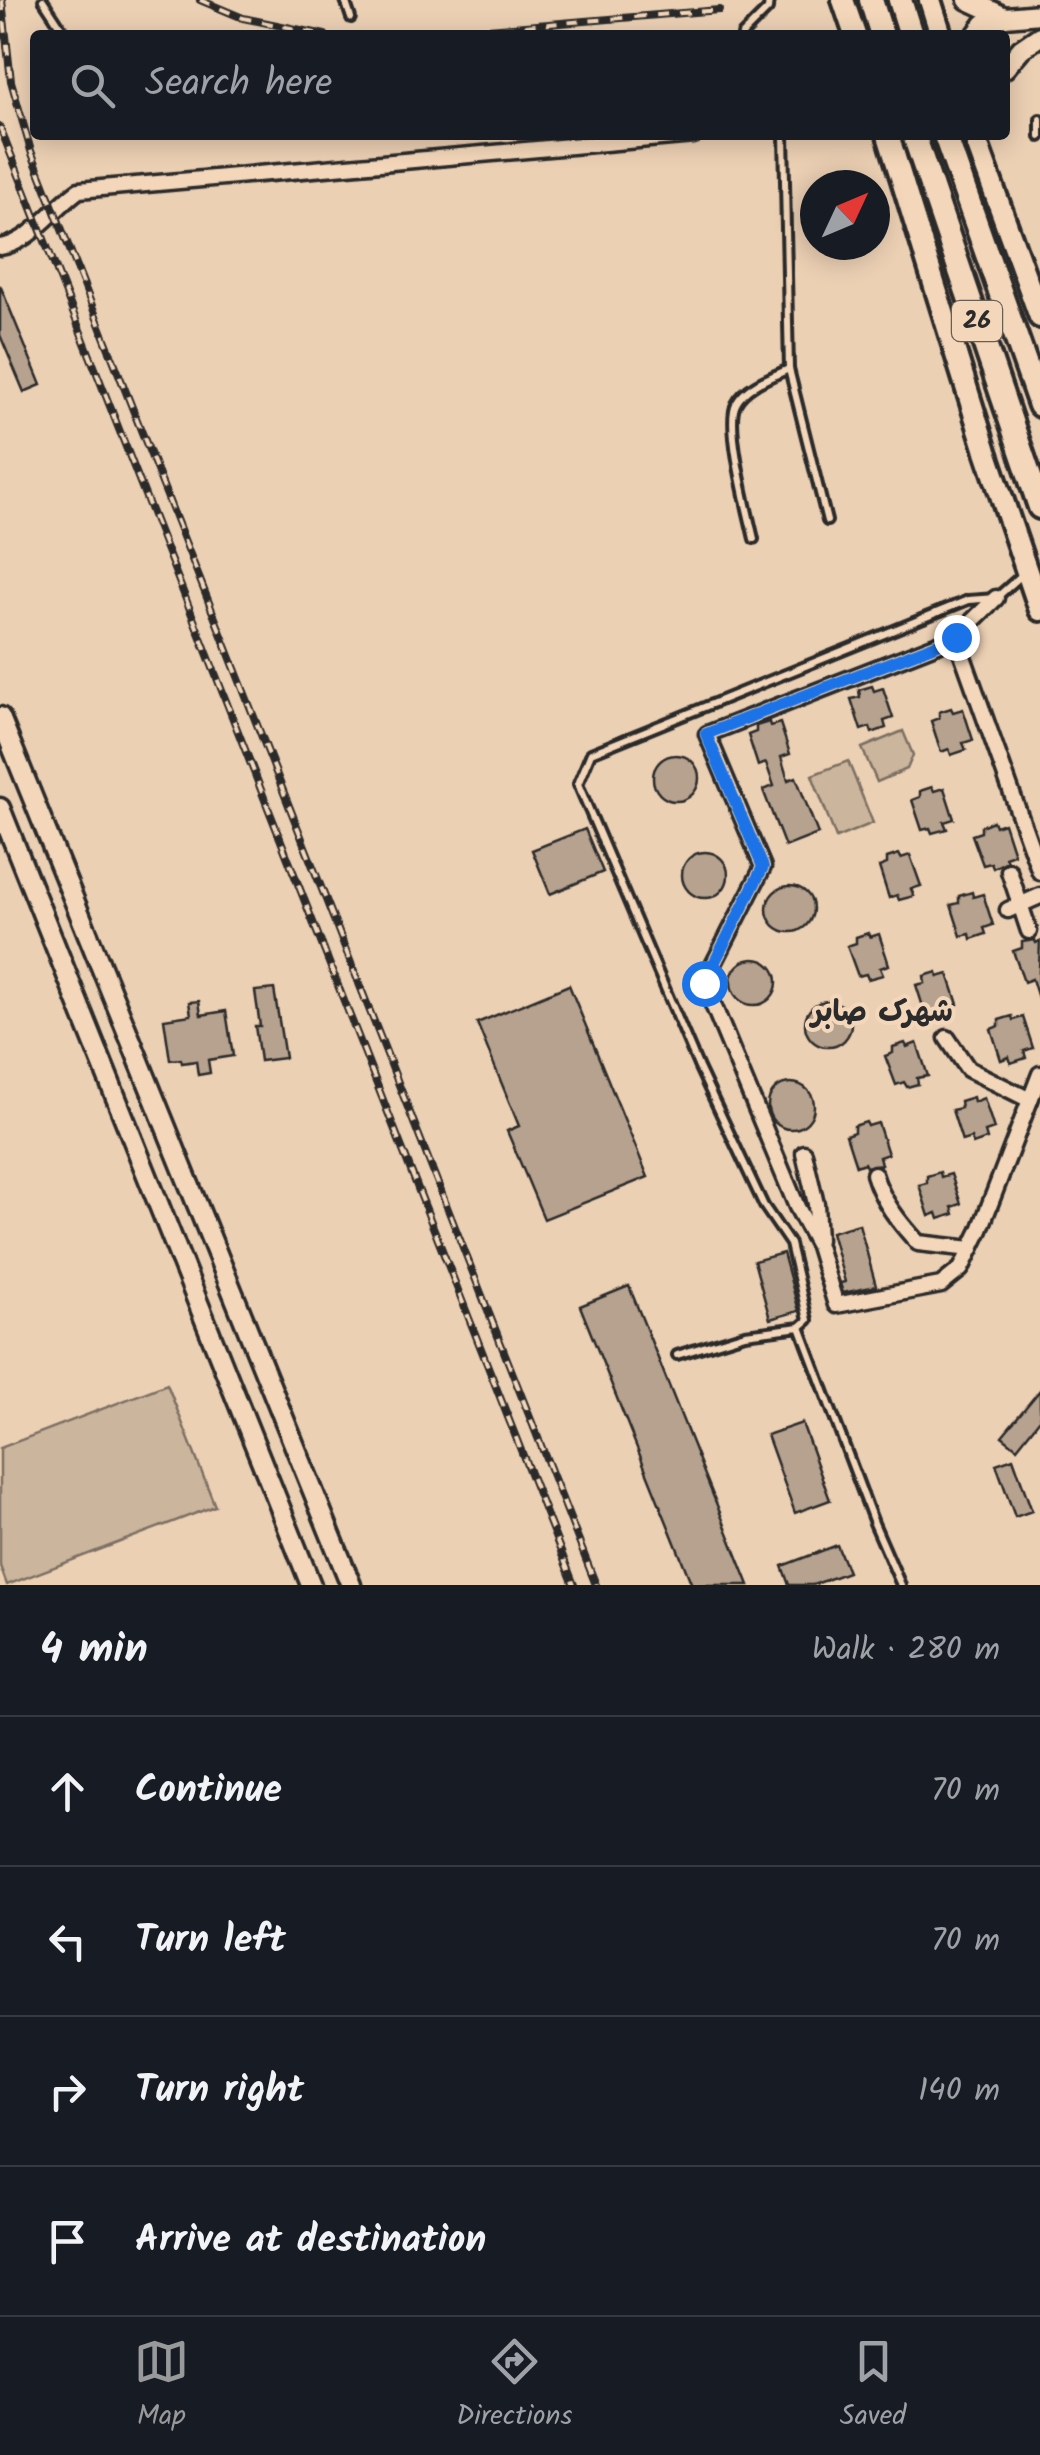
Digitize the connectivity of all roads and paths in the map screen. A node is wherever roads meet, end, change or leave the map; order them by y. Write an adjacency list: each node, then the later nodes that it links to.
1 (43, 0): 12 (lane)
2 (345, 0): 11 (lane)
3 (769, 0): 13 (lane)
4 (843, 0): 14 (main road)
5 (871, 0): 15 (highway)
6 (900, 0): 16 (highway)
7 (930, 0): 17 (main road)
8 (968, 0): 10 (street)
9 (1040, 14): 10 (street)
10 (1005, 17): 18 (street)
11 (351, 18)
12 (63, 30)
13 (747, 30)
14 (853, 30)
15 (880, 30)
16 (909, 30)
17 (939, 30)
18 (980, 30)
19 (1040, 36): 20 (street)
20 (1010, 61)
21 (1040, 120): 22 (lane)
22 (1040, 137)
23 (638, 140): 29 (street)
24 (784, 140): 31 (lane)
25 (890, 140): 36 (main road)
26 (916, 140): 33 (highway, 26)
27 (948, 140): 32 (highway)
28 (979, 140): 30 (main road)
29 (0, 247)
30 (1040, 317)
31 (789, 369): 34 (lane); 35 (lane)
32 (1040, 405)
33 (1040, 506)
34 (827, 520)
35 (754, 539)
36 (1027, 570): 37 (lane); 38 (main road)
37 (996, 598): 39 (street); 56 (lane)
38 (1040, 610)
39 (956, 637): 45 (street); 54 (street)
40 (0, 717): 42 (street)
41 (0, 808): 43 (street)
42 (44, 825): 43 (street); 58 (street)
43 (12, 839): 59 (street)
44 (1008, 871): 47 (street)
45 (1040, 872)
46 (1040, 896): 47 (street)
47 (1014, 907): 48 (street)
48 (1029, 931)
49 (947, 1038): 51 (street)
50 (1040, 1074): 51 (street)
51 (1030, 1100): 55 (street)
52 (804, 1153): 54 (street)
53 (874, 1174): 55 (street)
54 (818, 1246): 55 (street)
55 (971, 1249)
56 (800, 1327): 57 (lane); 62 (lane)
57 (676, 1354)
58 (326, 1526): 59 (street); 61 (street)
59 (293, 1541): 60 (street)
60 (311, 1585)
61 (350, 1585)
62 (901, 1585)

